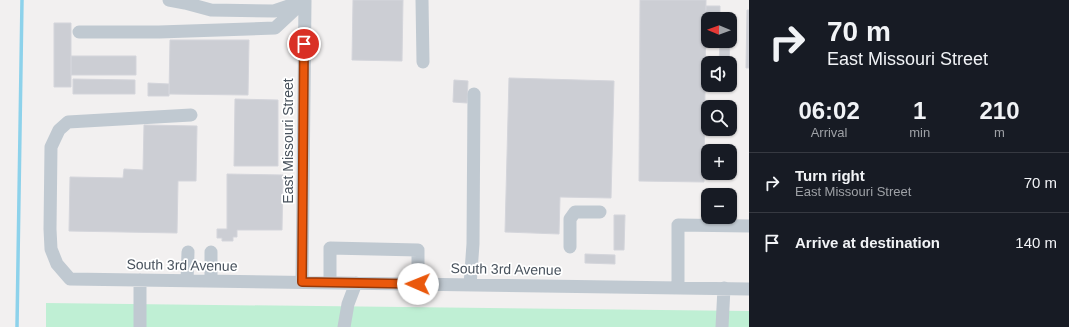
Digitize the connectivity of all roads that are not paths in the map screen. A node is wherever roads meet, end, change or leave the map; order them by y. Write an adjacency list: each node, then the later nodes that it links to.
1 (169, 0): 2 (street)
2 (305, 0): 4 (street); 16 (street, East Missouri Street)
3 (422, 0): 5 (street)
4 (79, 32)
5 (423, 62)
6 (474, 94): 20 (street)
7 (191, 114): 13 (street, South 3rd Avenue)
8 (600, 212): 10 (street)
9 (749, 226): 21 (street)
10 (570, 247)
11 (188, 252): 14 (street)
12 (211, 252): 15 (street)
13 (140, 280): 14 (street, South 3rd Avenue); 24 (street)
14 (187, 281): 15 (street, South 3rd Avenue)
15 (211, 281): 16 (street, South 3rd Avenue)
16 (302, 282): 17 (street, South 3rd Avenue)
17 (330, 283): 18 (street, South 3rd Avenue); 19 (street)
18 (356, 283): 19 (street, South 3rd Avenue); 25 (street)
19 (418, 284): 20 (street, South 3rd Avenue)
20 (470, 285): 21 (street, South 3rd Avenue)
21 (678, 288): 22 (street, South 3rd Avenue)
22 (724, 288): 23 (street, South 3rd Avenue); 26 (street)
23 (749, 289)
24 (140, 327)
25 (344, 327)
26 (722, 327)

